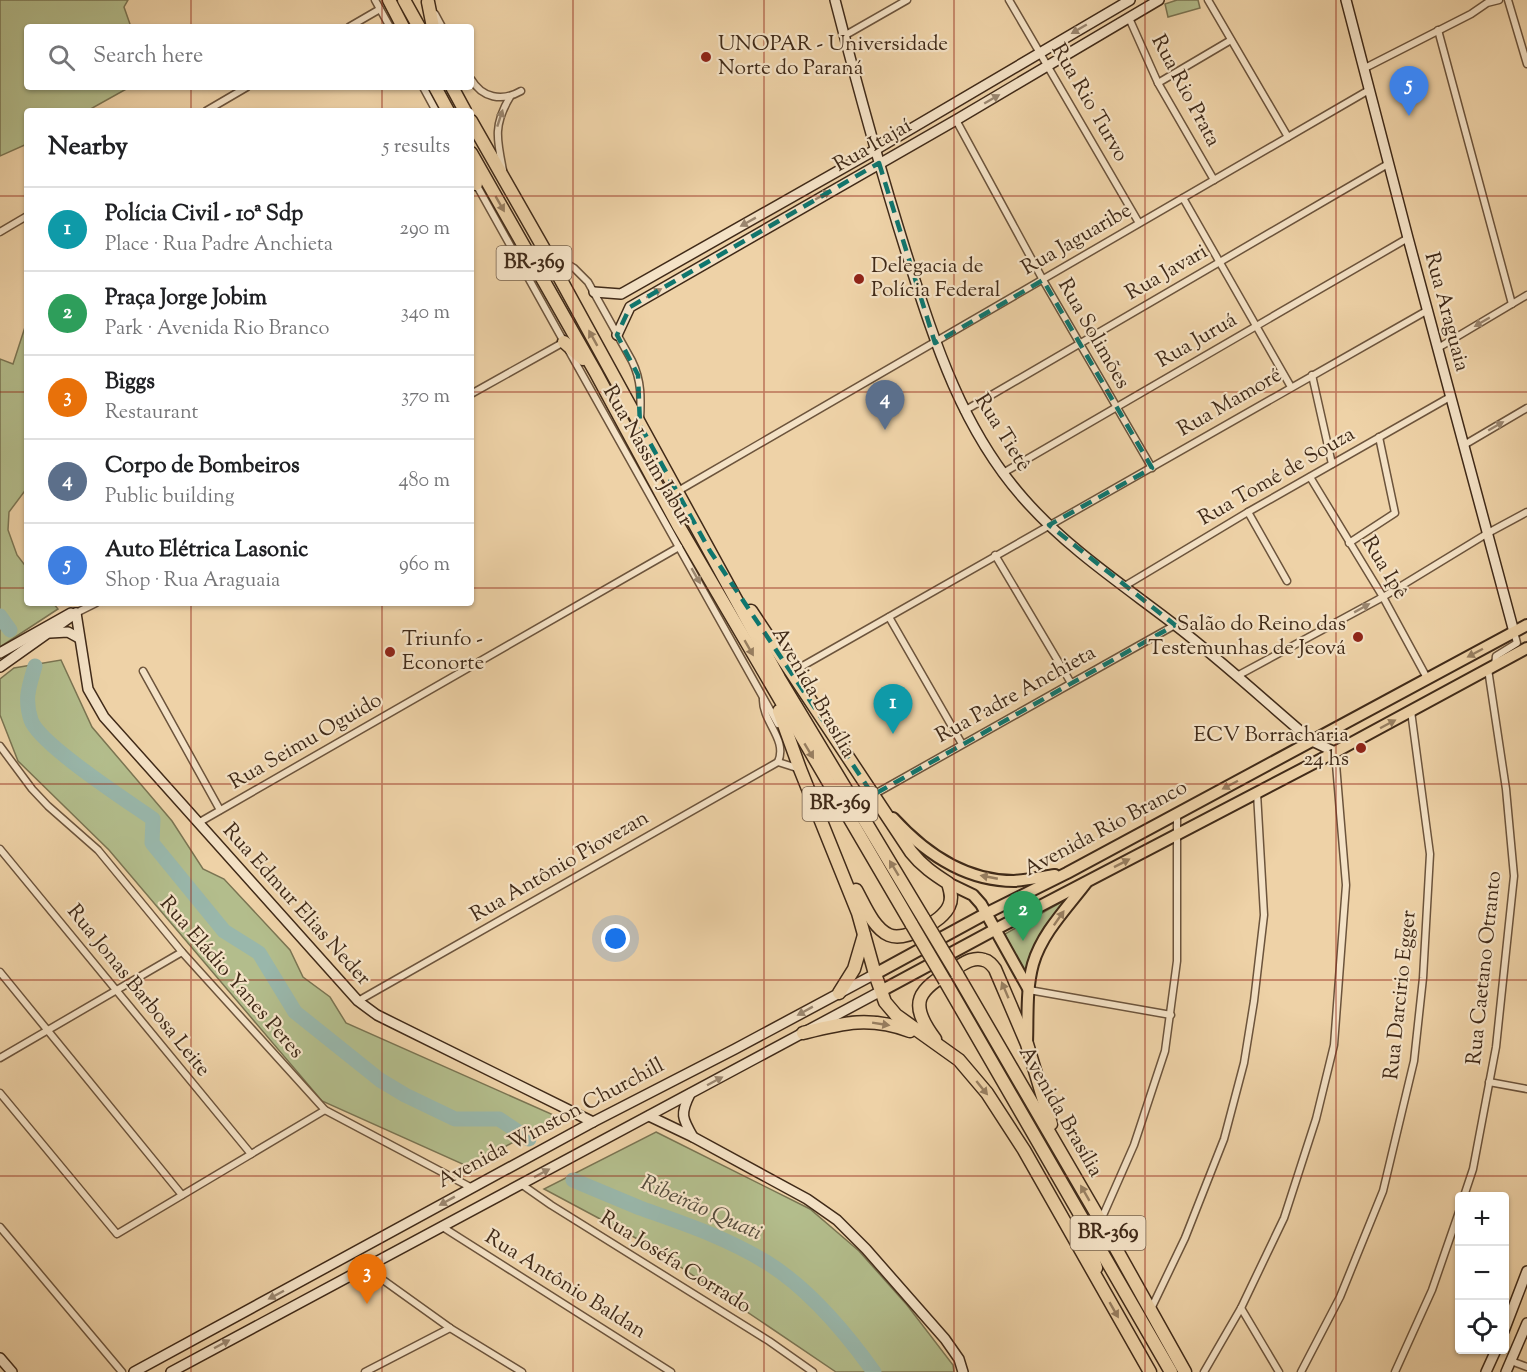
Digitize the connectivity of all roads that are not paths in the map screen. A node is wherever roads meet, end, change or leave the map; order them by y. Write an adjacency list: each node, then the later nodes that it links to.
1 (375, 0): 14 (street)
2 (404, 0): 19 (highway)
3 (835, 0): 23 (street, Rua Tietê)
4 (907, 0): 23 (street)
5 (1010, 0): 25 (street, Rua Rio Turvo)
6 (1130, 0): 25 (street, Rua Itajaí, one-way to 25)
7 (1159, 0): 15 (street, Rua Itajaí)
8 (1208, 0): 24 (street)
9 (1346, 0): 28 (street, Rua Araguaia)
10 (1498, 0): 13 (street)
11 (1508, 0): 26 (street)
12 (427, 1): 20 (highway); 21 (street)
13 (1487, 2): 22 (street)
14 (384, 5): 16 (street); 17 (street); 18 (highway)
15 (1129, 18): 27 (street, Rua Itajaí); 29 (street, Rua Rio Prata)
16 (354, 24)
17 (389, 24)
18 (400, 24)
19 (417, 24)
20 (432, 24)
21 (440, 24)
22 (1438, 30): 28 (street); 63 (street)
23 (844, 36): 45 (street, Rua Tietê)
24 (1231, 40): 29 (street); 44 (street)
25 (1040, 52): 27 (street, Rua Rio Turvo); 45 (street, Rua Itajaí)
26 (1527, 64)
27 (1048, 66): 42 (street, Rua Itajaí, one-way to 27); 54 (street, Rua Rio Turvo)
28 (1365, 69): 35 (street, Rua Araguaia)
29 (1158, 83): 50 (street, Rua Rio Prata)
30 (474, 84): 37 (street)
31 (242, 90): 38 (street)
32 (425, 90): 39 (street)
33 (437, 90): 40 (highway)
34 (454, 90): 41 (highway)
35 (1369, 90): 44 (street, Rua Jaguaribe); 48 (street, Rua Araguaia)
36 (521, 92): 37 (street)
37 (510, 97): 51 (street, one-way to 37)
38 (211, 108)
39 (434, 108)
40 (446, 108)
41 (463, 108)
42 (956, 120): 47 (street, Rua Itajaí); 59 (street, Rua Solimões)
43 (474, 126): 51 (highway, Avenida Brasília / BR-369)
44 (1288, 137): 50 (street, Rua Jaguaribe)
45 (875, 150): 47 (street, Rua Tietê); 62 (street, Rua Itajaí, one-way to 62)
46 (474, 158): 71 (highway, Avenida Brasília / BR-369, one-way to 71)
47 (879, 163): 62 (street, Rua Itajaí, one-way to 47); 69 (street, Rua Tietê)
48 (1388, 164): 56 (street, Rua Araguaia); 58 (street, Rua Javari)
49 (474, 179): 67 (street, Rua Nassim Jabur)
50 (1214, 180): 52 (street, Rua Jaguaribe)
51 (505, 182): 57 (highway, Avenida Brasília / BR-369)
52 (1183, 198): 54 (street, Rua Jaguaribe); 58 (street)
53 (24, 218): 55 (street)
54 (1139, 223): 59 (street, Rua Jaguaribe)
55 (0, 232)
56 (1407, 238): 64 (street, Rua Araguaia); 65 (street, Rua Juruá)
57 (544, 249): 60 (street); 79 (highway, Avenida Brasília / BR-369, one-way to 57)
58 (1220, 261): 65 (street); 68 (street, Rua Javari)
59 (1043, 280): 68 (street, Rua Solimões); 69 (street, Rua Jaguaribe)
60 (594, 292): 62 (street); 66 (street)
61 (1527, 295): 63 (street)
62 (625, 301): 66 (street)
63 (1512, 304): 70 (street, one-way to 70)
64 (1428, 310): 70 (street, Rua Araguaia); 72 (street, Rua Mamoré)
65 (1256, 326): 73 (street); 76 (street, Rua Juruá)
66 (617, 335): 79 (street)
67 (564, 342): 71 (highway); 74 (street); 92 (street, Rua Nassim Jabur)
68 (1081, 342): 76 (street, Rua Solimões); 78 (street, Rua Javari)
69 (935, 343): 78 (street, Rua Tietê); 86 (street, Rua Jaguaribe)
70 (1438, 348): 75 (street, Rua Araguaia)
71 (596, 373): 114 (highway, Avenida Brasília / BR-369, one-way to 114)
72 (1312, 375): 73 (street, Rua Mamoré); 82 (street)
73 (1291, 387): 83 (street, Rua Mamoré)
74 (474, 392)
75 (1450, 397): 80 (street, Rua Tomé de Souza); 81 (street, Rua Araguaia)
76 (1116, 407): 83 (street, Rua Solimões); 84 (street, Rua Juruá)
77 (1527, 408): 81 (street, one-way to 77)
78 (964, 411): 84 (street, Rua Tietê)
79 (640, 425): 86 (highway, Avenida Brasília / BR-369)
80 (1379, 437): 82 (street, Rua Tomé de Souza); 91 (street)
81 (1464, 445): 90 (street, Rua Araguaia)
82 (1332, 464): 85 (street, Rua Tomé de Souza)
83 (1152, 468): 89 (street, Rua Mamoré)
84 (1003, 473): 89 (street, Rua Tietê)
85 (1310, 477): 87 (street, Rua Tomé de Souza); 91 (street, Rua Ipê)
86 (678, 491): 93 (highway, Avenida Brasília / BR-369)
87 (1248, 512): 95 (street); 96 (street, Rua Tomé de Souza)
88 (1527, 512): 90 (street)
89 (1049, 525): 94 (street, Rua Mamoré); 96 (street, Rua Tietê)
90 (1488, 533): 97 (street); 104 (street, Rua Araguaia)
91 (1349, 543): 97 (street, Rua Ipê)
92 (679, 547): 116 (street, Rua Nassim Jabur, one-way to 116); 127 (street, Rua Seimu Oguido)
93 (710, 551): 111 (highway); 162 (highway, Avenida Brasília / BR-369, one-way to 93, bridge)
94 (995, 555): 100 (street, Rua Mamoré); 115 (street)
95 (1287, 581)
96 (1123, 587): 101 (street, Rua Tietê)
97 (1383, 597): 112 (street, one-way to 97); 113 (street, Rua Ipê)
98 (90, 606): 99 (street)
99 (76, 613): 103 (street); 105 (street, Rua Edmur Elias Neder); 107 (street)
100 (890, 617): 111 (street, Rua Mamoré); 119 (street)
101 (1175, 625): 112 (street, Rua Tietê); 115 (street, Rua Padre Anchieta)
102 (1527, 625): 104 (main road, Avenida Rio Branco)
103 (48, 633): 105 (street); 108 (street)
104 (1514, 633): 109 (street); 113 (main road, Avenida Rio Branco, one-way to 113)
105 (79, 638): 129 (street, Rua Edmur Elias Neder)
106 (1527, 648): 109 (main road, Avenida Rio Branco)
107 (0, 653)
108 (0, 667)
109 (1491, 667): 117 (main road, Avenida Rio Branco); 154 (street, Rua Caetano Otranto)
110 (143, 671): 127 (street)
111 (792, 672): 126 (highway)
112 (1236, 676): 118 (street, Rua Tietê)
113 (1427, 678): 118 (main road, Avenida Rio Branco)
114 (769, 682): 121 (highway); 168 (highway, Avenida Brasília / BR-369, one-way to 168, bridge)
115 (1071, 683): 119 (street, Rua Padre Anchieta)
116 (763, 696): 121 (street, Rua Nassim Jabur); 123 (street)
117 (1412, 711): 122 (main road, Avenida Rio Branco, one-way to 117); 202 (street, Rua Darcirio Egger)
118 (1312, 741): 122 (street, Rua Tietê); 128 (main road, Avenida Rio Branco, one-way to 128)
119 (962, 744): 126 (street, Rua Padre Anchieta)
120 (0, 746): 139 (street, Rua Eládio Yanes Peres)
121 (795, 753): 124 (highway)
122 (1335, 753): 125 (main road, Avenida Rio Branco); 177 (street)
123 (778, 762): 124 (street); 146 (street, Rua Antônio Piovezan)
124 (800, 769): 132 (highway)
125 (1257, 793): 130 (main road, Avenida Rio Branco); 178 (street)
126 (875, 798): 133 (main road, one-way to 126); 135 (highway)
127 (220, 810): 129 (street, Rua Seimu Oguido)
128 (1178, 813): 130 (street); 133 (main road, Avenida Rio Branco)
129 (198, 823): 146 (street, Rua Edmur Elias Neder)
130 (1179, 833): 134 (main road, Avenida Rio Branco, one-way to 130); 147 (street)
131 (0, 849): 142 (street, Rua Jonas Barbosa Leite)
132 (836, 858): 135 (highway); 138 (highway)
133 (1067, 873): 136 (main road, Avenida Rio Branco)
134 (1088, 880): 137 (main road, Avenida Rio Branco); 143 (main road, one-way to 134)
135 (948, 883): 136 (main road)
136 (987, 913): 137 (main road); 141 (main road, Avenida Winston Churchill)
137 (996, 928): 143 (main road); 144 (main road, Avenida Winston Churchill)
138 (865, 934): 141 (highway); 145 (highway)
139 (182, 952): 142 (street); 158 (street, Rua Eládio Yanes Peres)
140 (0, 972): 148 (street)
141 (875, 974): 144 (highway); 145 (street, Avenida Winston Churchill)
142 (116, 990): 148 (street); 163 (street, Rua Jonas Barbosa Leite)
143 (1029, 990): 147 (street); 151 (main road)
144 (881, 991): 149 (street, Avenida Winston Churchill); 150 (highway)
145 (839, 993): 160 (street, Avenida Winston Churchill, one-way to 160)
146 (358, 1001): 160 (street, Rua Edmur Elias Neder)
147 (1171, 1015): 169 (street)
148 (48, 1030): 153 (street); 167 (street)
149 (803, 1034): 150 (highway, one-way to 150); 157 (street, Avenida Winston Churchill, one-way to 149)
150 (927, 1037): 152 (highway)
151 (1027, 1044): 152 (highway, one-way to 152); 162 (highway)
152 (942, 1047): 176 (highway, one-way to 176)
153 (0, 1058)
154 (1489, 1082): 155 (street); 166 (street, Rua Caetano Otranto)
155 (1527, 1089)
156 (0, 1093): 167 (street)
157 (690, 1094): 159 (street, Avenida Winston Churchill); 161 (street)
158 (325, 1110): 163 (street); 165 (street, Rua Eládio Yanes Peres)
159 (650, 1116): 161 (street); 164 (street, Avenida Winston Churchill, one-way to 159)
160 (593, 1122): 165 (street, Avenida Winston Churchill)
161 (693, 1137): 196 (street)
162 (1059, 1150): 169 (highway, Avenida Brasília / BR-369, one-way to 162)
163 (251, 1154): 167 (street)
164 (521, 1184): 171 (street, Avenida Winston Churchill); 189 (street, Rua Joséfa Corrado)
165 (472, 1188): 173 (street, Avenida Winston Churchill, one-way to 173)
166 (1466, 1192)
167 (182, 1195)
168 (1078, 1208): 176 (highway); 198 (highway, Avenida Brasília / BR-369)
169 (1101, 1220): 178 (highway, Avenida Brasília / BR-369)
170 (1455, 1223): 203 (street)
171 (441, 1226): 174 (street, Avenida Winston Churchill); 195 (street, Rua Antônio Baldan)
172 (0, 1227): 191 (street)
173 (369, 1245): 174 (street); 192 (street, Avenida Winston Churchill, one-way to 192)
174 (365, 1267): 183 (street); 193 (street, Avenida Winston Churchill, one-way to 174)
175 (1527, 1271): 179 (street)
176 (1102, 1288): 197 (highway, one-way to 197)
177 (1241, 1308): 200 (street); 201 (street)
178 (1150, 1310): 199 (highway, Avenida Brasília / BR-369)
179 (1513, 1312): 180 (street); 181 (street)
180 (1527, 1318)
181 (1509, 1320)
182 (1527, 1323): 186 (street)
183 (450, 1328): 188 (street); 194 (street)
184 (1494, 1354): 204 (street)
185 (0, 1358): 190 (street)
186 (1511, 1361): 187 (street); 205 (street)
187 (1527, 1367)
188 (371, 1371)
189 (810, 1371)
190 (12, 1372)
191 (122, 1372)
192 (134, 1372)
193 (171, 1372)
194 (522, 1372)
195 (671, 1372)
196 (963, 1372)
197 (1150, 1372)
198 (1171, 1372)
199 (1185, 1372)
200 (1204, 1372)
201 (1279, 1372)
202 (1302, 1372)
203 (1395, 1372)
204 (1486, 1372)
205 (1506, 1372)

